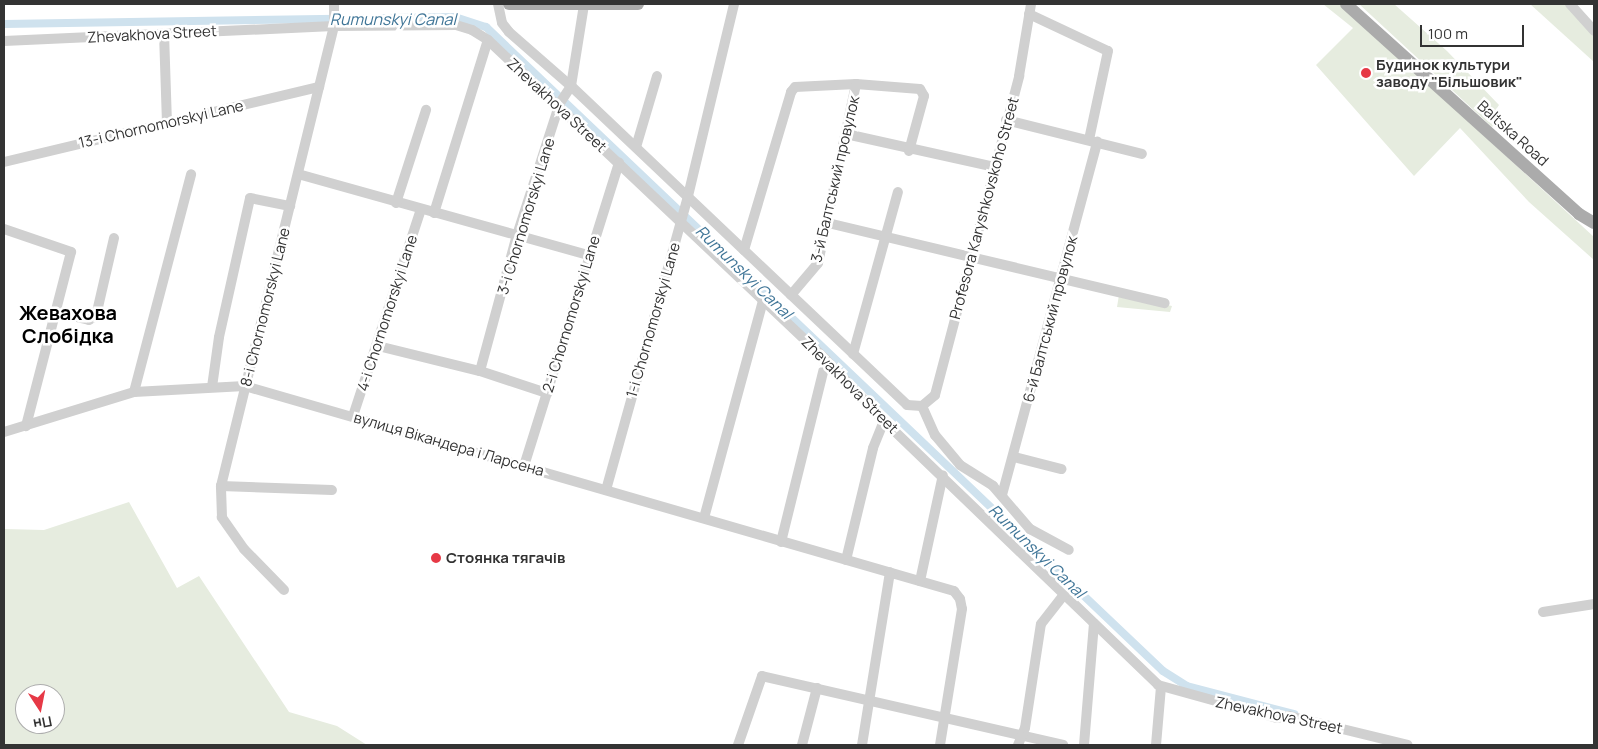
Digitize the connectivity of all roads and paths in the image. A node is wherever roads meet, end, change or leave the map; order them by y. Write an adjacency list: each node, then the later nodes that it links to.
1 (334, 4): 10 (street, 8-i Chornomorskyi Lane)
2 (498, 4): 17 (street, Zhevakhova Street)
3 (508, 4): 8 (main road)
4 (640, 4): 8 (main road)
5 (734, 4): 34 (street, 1-i Chornomorskyi Lane)
6 (1346, 4): 41 (main road, Baltska Road)
7 (1570, 4): 11 (street)
8 (584, 5): 17 (street, 3-i Chornomorskyi Lane)
9 (1030, 9): 21 (street, Profesora Karyshkovskoho Street); 24 (street, 6-й Балтський провулок)
10 (334, 26): 12 (street, Zhevakhova Street); 13 (street, Zhevakhova Street); 18 (street, 8-i Chornomorskyi Lane)
11 (1594, 31)
12 (164, 33): 14 (street, Zhevakhova Street); 22 (street)
13 (488, 40): 19 (street, Zhevakhova Street); 38 (street)
14 (4, 41)
15 (657, 76): 25 (street)
16 (856, 84): 23 (street, 3-й Балтський провулок); 26 (street); 46 (street)
17 (570, 87): 19 (street, 3-i Chornomorskyi Lane); 25 (street, Zhevakhova Street)
18 (319, 88): 22 (street, 13-i Chornomorskyi Lane); 32 (street, 8-i Chornomorskyi Lane)
19 (560, 106): 29 (street, Zhevakhova Street); 43 (street, 3-i Chornomorskyi Lane)
20 (426, 110): 35 (street)
21 (1006, 120): 24 (street); 30 (street, Profesora Karyshkovskoho Street)
22 (167, 122): 28 (street, 13-i Chornomorskyi Lane)
23 (846, 134): 26 (street); 40 (street, 3-й Балтський провулок)
24 (1093, 141): 27 (street); 49 (street, 6-й Балтський провулок)
25 (636, 147): 34 (street, Zhevakhova Street)
26 (909, 151): 30 (street)
27 (1142, 154)
28 (4, 162)
29 (619, 163): 39 (street, Zhevakhova Street); 47 (street, 2-i Chornomorskyi Lane)
30 (995, 167): 48 (street, Profesora Karyshkovskoho Street)
31 (191, 174): 60 (street)
32 (298, 174): 35 (street); 36 (street, 8-i Chornomorskyi Lane)
33 (898, 192): 45 (street)
34 (688, 198): 39 (street, 1-i Chornomorskyi Lane); 46 (street, Zhevakhova Street)
35 (396, 203): 37 (street)
36 (290, 206): 58 (street, 8-i Chornomorskyi Lane); 59 (street)
37 (421, 210): 38 (street); 54 (street, 4-i Chornomorskyi Lane)
38 (434, 213): 43 (street)
39 (682, 219): 51 (street, Zhevakhova Street); 73 (street, 1-i Chornomorskyi Lane)
40 (828, 223): 45 (street); 50 (street, 3-й Балтський провулок)
41 (1594, 223)
42 (4, 229): 53 (street)
43 (517, 236): 47 (street); 57 (street, 3-i Chornomorskyi Lane)
44 (114, 238): 53 (street)
45 (887, 238): 48 (street); 55 (street)
46 (744, 250): 50 (street, Zhevakhova Street)
47 (589, 255): 61 (street, 2-i Chornomorskyi Lane)
48 (971, 258): 49 (street); 62 (street, Profesora Karyshkovskoho Street)
49 (1061, 279): 52 (street); 67 (street, 6-й Балтський провулок)
50 (791, 296): 55 (street, Zhevakhova Street)
51 (763, 301): 56 (street, Zhevakhova Street); 75 (street)
52 (1165, 303)
53 (55, 312): 65 (street)
54 (378, 346): 57 (street); 63 (street, 4-i Chornomorskyi Lane)
55 (853, 354): 62 (street, Zhevakhova Street)
56 (826, 360): 64 (street, Zhevakhova Street); 76 (street)
57 (480, 372): 61 (street)
58 (245, 386): 59 (street, вулиця Вікандера і Ларсена); 63 (street, вулиця Вікандера і Ларсена); 71 (street, 8-i Chornomorskyi Lane)
59 (212, 387): 60 (street, вулиця Вікандера і Ларсена)
60 (134, 392): 65 (street, вулиця Вікандера і Ларсена)
61 (547, 393): 68 (street, 2-i Chornomorskyi Lane)
62 (922, 406): 74 (street)
63 (353, 416): 68 (street, вулиця Вікандера і Ларсена)
64 (884, 421): 70 (street, Zhevakhova Street); 78 (street)
65 (26, 426): 66 (street, вулиця Вікандера і Ларсена)
66 (4, 432)
67 (1014, 457): 69 (street); 74 (street, 6-й Балтський провулок)
68 (524, 466): 73 (street, вулиця Вікандера і Ларсена)
69 (1061, 469)
70 (943, 475): 80 (street); 82 (street, Zhevakhova Street)
71 (221, 486): 72 (street); 81 (street, 8-i Chornomorskyi Lane)
72 (332, 490)
73 (606, 490): 75 (street, вулиця Вікандера і Ларсена)
74 (1002, 495): 77 (street)
75 (704, 518): 76 (street, вулиця Вікандера і Ларсена)
76 (781, 542): 78 (street, вулиця Вікандера і Ларсена)
77 (1069, 550)
78 (846, 560): 79 (street, вулиця Вікандера і Ларсена)
79 (890, 572): 80 (street, вулиця Вікандера і Ларсена); 88 (street)
80 (920, 581): 89 (street, вулиця Вікандера і Ларсена)
81 (284, 590)
82 (1064, 595): 85 (street, Zhevakhova Street); 90 (street)
83 (1594, 604): 84 (street)
84 (1543, 612)
85 (1094, 623): 86 (street, Zhevakhova Street); 97 (street)
86 (1161, 687): 91 (street, Zhevakhova Street); 98 (street)
87 (816, 688): 88 (street); 92 (street); 93 (street)
88 (869, 700): 89 (street); 94 (street)
89 (943, 720): 90 (street); 95 (street)
90 (1019, 741): 96 (street)
91 (1394, 743): 99 (street, Zhevakhova Street)
92 (738, 745)
93 (802, 745)
94 (862, 745)
95 (940, 745)
96 (1062, 745)
97 (1084, 745)
98 (1156, 745)
99 (1408, 745)

